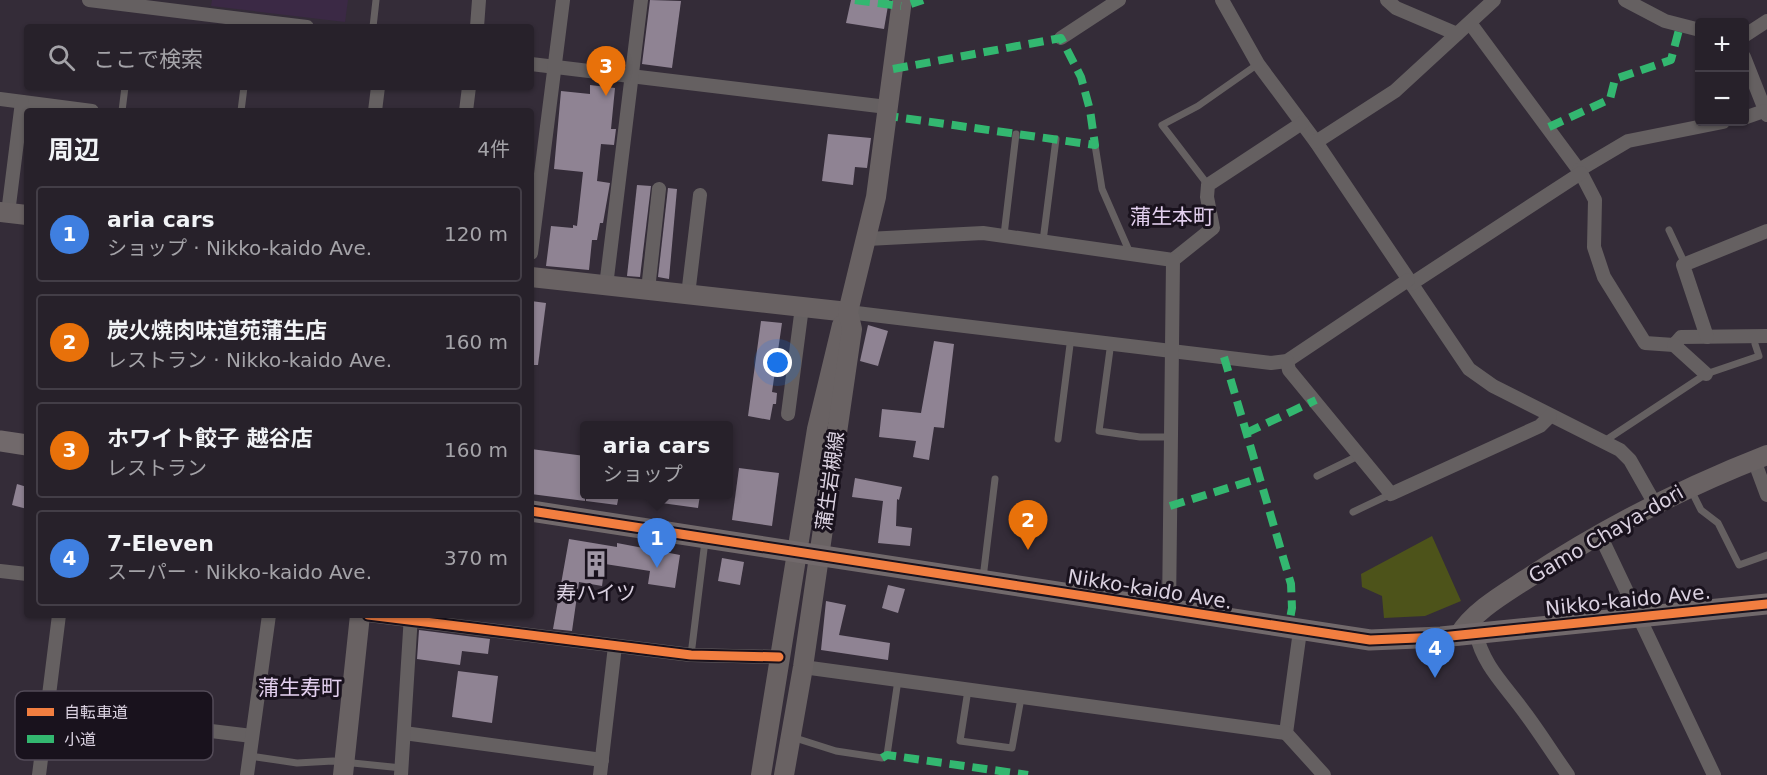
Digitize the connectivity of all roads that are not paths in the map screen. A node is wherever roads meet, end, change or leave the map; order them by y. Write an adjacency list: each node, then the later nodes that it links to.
1 (89, 0): 14 (street)
2 (376, 0): 15 (lane)
3 (479, 0): 16 (street)
4 (563, 0): 23 (street)
5 (641, 0): 25 (street)
6 (902, 0): 32 (main road)
7 (1119, 0): 20 (street)
8 (1222, 0): 22 (street)
9 (1387, 0): 19 (street)
10 (1494, 0): 13 (street)
11 (1625, 0): 17 (street)
12 (1767, 21): 18 (street)
13 (1470, 22): 19 (street); 46 (street)
14 (283, 24)
15 (373, 24)
16 (477, 24)
17 (1695, 29)
18 (1749, 33)
19 (1458, 34): 44 (street)
20 (1060, 38)
21 (534, 64): 23 (street)
22 (1258, 64): 40 (street); 47 (lane)
23 (555, 68): 25 (street); 51 (street)
24 (1749, 70): 38 (street)
25 (632, 75): 32 (street); 62 (street)
26 (125, 90): 34 (lane)
27 (244, 90): 35 (lane)
28 (378, 90): 36 (street)
29 (469, 90): 37 (street)
30 (0, 99): 31 (street)
31 (22, 102): 33 (street); 50 (street)
32 (887, 107): 55 (main road)
33 (69, 108)
34 (122, 108)
35 (240, 108)
36 (375, 108)
37 (466, 108)
38 (1766, 113): 39 (street)
39 (1749, 117)
40 (1302, 123): 44 (street); 47 (street)
41 (1703, 126): 46 (street)
42 (1016, 134): 54 (lane)
43 (1056, 139): 56 (lane)
44 (1316, 142): 61 (street)
45 (1095, 145): 57 (lane)
46 (1580, 172): 61 (street); 72 (street)
47 (1208, 185): 58 (street)
48 (659, 189): 63 (street)
49 (700, 195): 64 (street)
50 (12, 214)
51 (534, 230)
52 (1669, 230): 59 (lane)
53 (1767, 231): 59 (street)
54 (1004, 235): 55 (street); 56 (street)
55 (867, 239): 65 (main road)
56 (1043, 241): 57 (street)
57 (1130, 253): 58 (street)
58 (1173, 261): 73 (street)
59 (1684, 264): 69 (street)
60 (534, 277): 62 (main road)
61 (1410, 282): 74 (street); 77 (street)
62 (606, 286): 63 (main road)
63 (648, 290): 64 (main road)
64 (688, 295): 66 (main road)
65 (850, 303): 66 (main road); 68 (street); 95 (main road); 96 (main road, 蒲生岩槻線)
66 (802, 307): 76 (street)
67 (1767, 336): 69 (street)
68 (1071, 337): 70 (street); 79 (lane)
69 (1707, 337): 72 (street)
70 (1111, 342): 73 (street); 78 (lane)
71 (1755, 344): 75 (lane)
72 (1674, 345): 75 (street)
73 (1171, 350): 74 (street); 78 (street)
74 (1287, 361): 83 (street)
75 (1706, 374): 81 (lane)
76 (788, 414)
77 (1550, 416): 81 (street); 88 (street)
78 (1170, 437): 102 (street)
79 (1058, 439)
80 (0, 441): 82 (main road)
81 (1603, 442): 90 (street)
82 (24, 445)
83 (1360, 455): 85 (lane); 88 (street)
84 (1760, 457): 87 (main road, Gamo Chaya-dori); 89 (street)
85 (1317, 476)
86 (995, 478): 100 (lane)
87 (1689, 487): 90 (main road, Gamo Chaya-dori); 97 (lane)
88 (1391, 494): 92 (lane)
89 (1767, 495)
90 (1655, 504): 93 (main road, Gamo Chaya-dori)
91 (534, 511): 94 (main road, Nikko-kaido Ave.)
92 (1353, 512)
93 (1600, 535): 103 (street); 109 (main road, Gamo Chaya-dori)
94 (705, 538): 95 (main road, Nikko-kaido Ave.); 111 (lane)
95 (797, 552): 96 (main road, Nikko-kaido Ave.); 112 (main road)
96 (820, 555): 100 (main road, Nikko-kaido Ave.); 113 (main road, 蒲生岩槻線)
97 (1767, 555)
98 (0, 571): 99 (street)
99 (24, 574)
100 (983, 580): 102 (main road, Nikko-kaido Ave.)
101 (1767, 604): 103 (main road, Nikko-kaido Ave.)
102 (1169, 611): 108 (main road, Nikko-kaido Ave.)
103 (1641, 616): 109 (main road, Nikko-kaido Ave.); 135 (street)
104 (59, 618): 116 (street)
105 (269, 618): 121 (street)
106 (360, 618): 126 (main road)
107 (411, 618): 110 (street); 119 (street)
108 (1300, 631): 109 (main road, Nikko-kaido Ave.); 120 (street)
109 (1467, 634): 134 (street)
110 (615, 646): 111 (street); 125 (street)
111 (691, 655): 112 (street)
112 (779, 657): 131 (main road)
113 (803, 667): 114 (street); 122 (main road, 蒲生岩槻線)
114 (898, 680): 115 (street); 122 (lane)
115 (968, 690): 117 (street); 117 (lane)
116 (50, 691)
117 (1021, 698): 120 (street)
118 (213, 731): 121 (street)
119 (404, 733): 125 (street); 127 (street)
120 (1286, 733): 133 (street)
121 (252, 736): 123 (street)
122 (792, 736): 132 (main road, 蒲生岩槻線)
123 (250, 756): 126 (lane); 129 (street)
124 (41, 760): 128 (street)
125 (602, 760): 130 (street)
126 (344, 768): 127 (lane)
127 (402, 772)
128 (39, 775)
129 (247, 775)
130 (600, 775)
131 (761, 775)
132 (784, 775)
133 (1324, 775)
134 (1568, 775)
135 (1714, 775)

